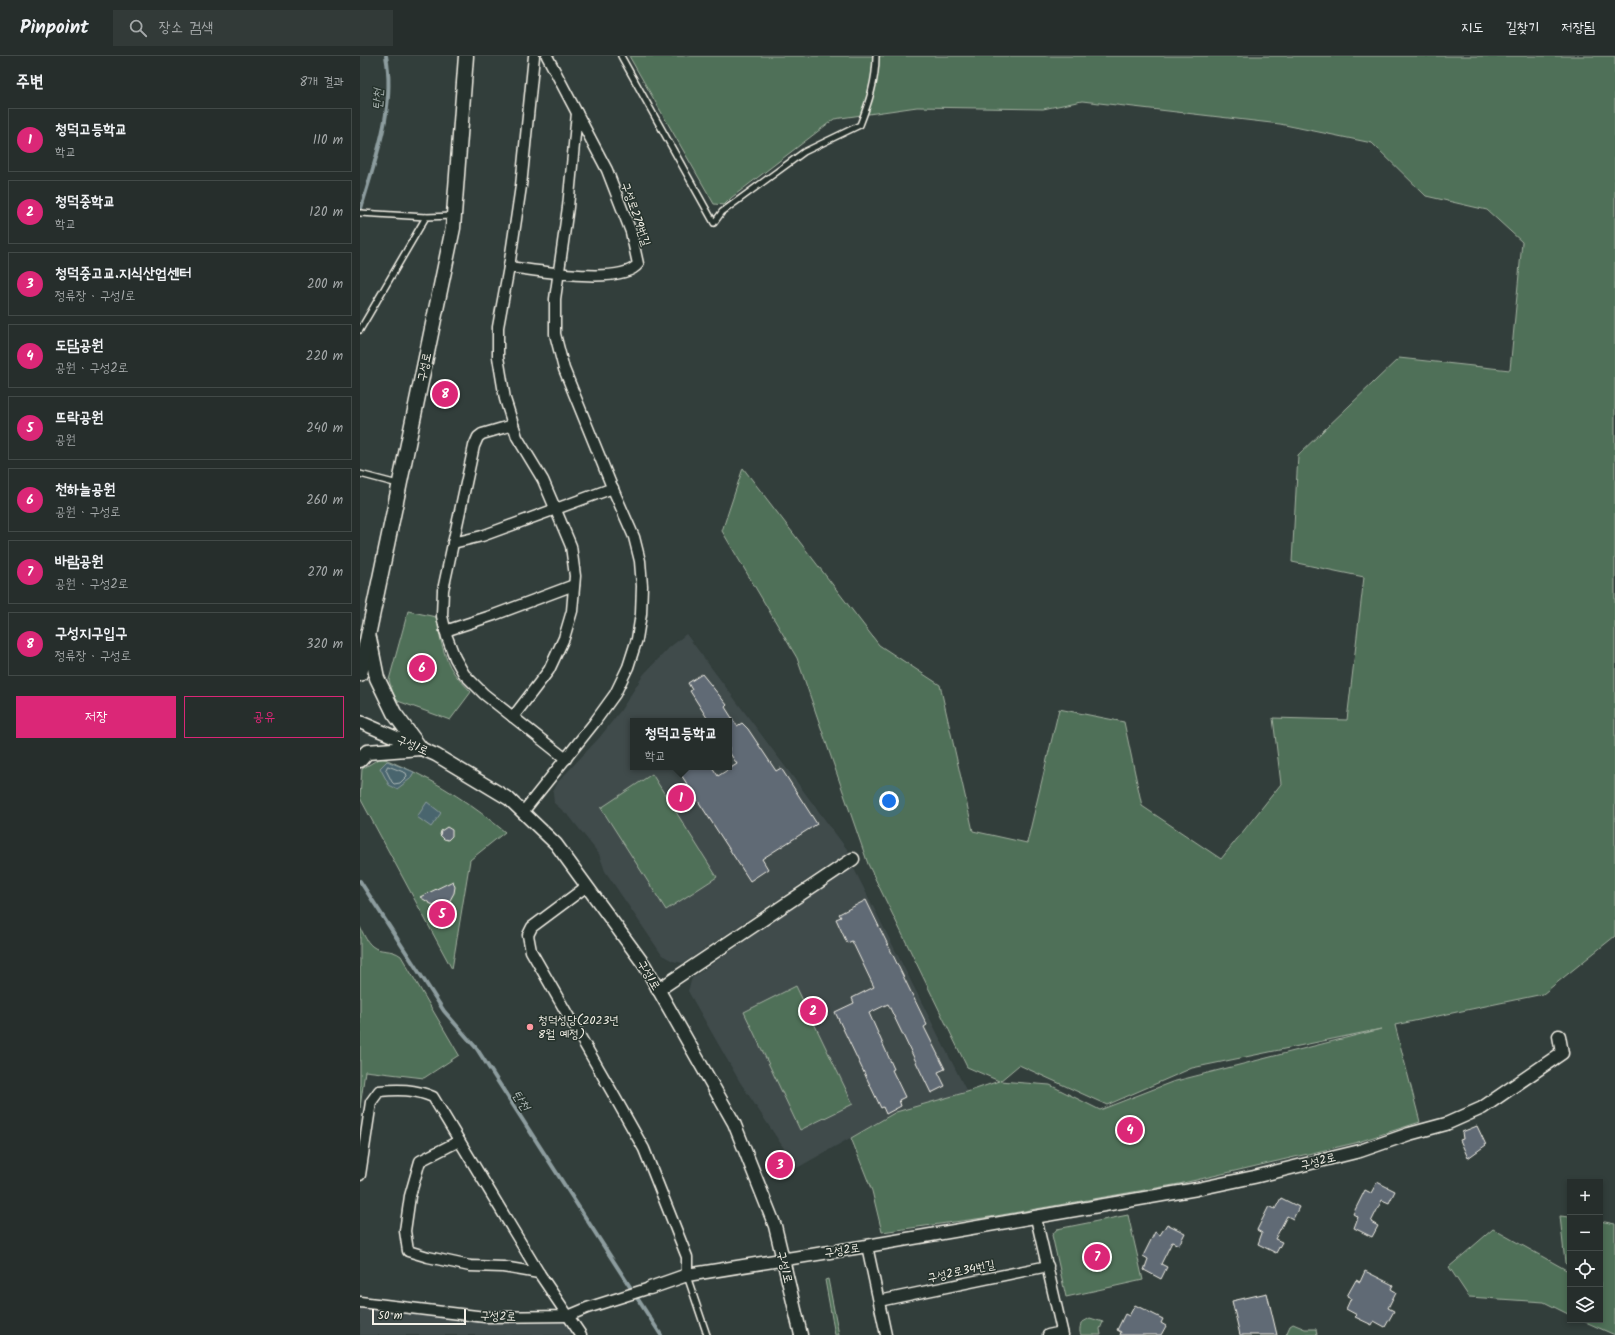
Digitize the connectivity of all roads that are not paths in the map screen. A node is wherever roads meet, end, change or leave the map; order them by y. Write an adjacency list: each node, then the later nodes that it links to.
1 (466, 56): 8 (main road, 구성로)
2 (534, 56): 10 (street)
3 (547, 56): 6 (street, 구성로279번길)
4 (621, 56): 5 (lane)
5 (876, 56)
6 (577, 113): 11 (street); 11 (street, 구성로279번길)
7 (360, 213): 9 (lane)
8 (454, 216): 9 (lane); 15 (main road, 구성로)
9 (426, 217): 12 (lane)
10 (509, 267): 11 (street, 구성로279번길); 13 (street)
11 (559, 273): 16 (street)
12 (360, 330)
13 (513, 425): 17 (street); 18 (street)
14 (360, 474): 15 (lane)
15 (399, 484): 20 (main road, 구성로)
16 (613, 488): 17 (street); 26 (street)
17 (555, 508): 18 (street); 19 (street)
18 (453, 543): 21 (street)
19 (574, 585): 21 (street); 23 (street)
20 (368, 631): 22 (main road, 구성로); 25 (main road)
21 (446, 631): 23 (street)
22 (360, 674)
23 (513, 717): 26 (street)
24 (360, 722): 25 (street, 구성1로)
25 (420, 748): 27 (main road); 28 (street, 구성1로)
26 (566, 759): 28 (street)
27 (360, 760)
28 (523, 812): 30 (street, 구성1로)
29 (853, 859): 31 (street)
30 (587, 886): 31 (street, 구성1로); 40 (street)
31 (658, 990): 37 (street, 구성1로)
32 (1559, 1036): 35 (street, 구성2로)
33 (459, 1141): 34 (street); 39 (street); 39 (street)
34 (360, 1175)
35 (1036, 1218): 36 (street, 구성2로); 38 (street)
36 (867, 1246): 37 (street, 구성2로); 42 (street)
37 (784, 1259): 40 (street, 구성2로); 48 (street, 구성1로)
38 (1048, 1266): 42 (street, 구성2로34번길); 45 (street)
39 (540, 1273): 44 (street)
40 (687, 1275): 41 (street, 구성2로); 47 (lane)
41 (650, 1288): 44 (street, 구성2로)
42 (879, 1301): 49 (street)
43 (360, 1302): 44 (street, 구성2로)
44 (568, 1316): 46 (street)
45 (1063, 1333): 50 (street)
46 (581, 1335)
47 (707, 1335)
48 (801, 1335)
49 (886, 1335)
50 (1048, 1335)

